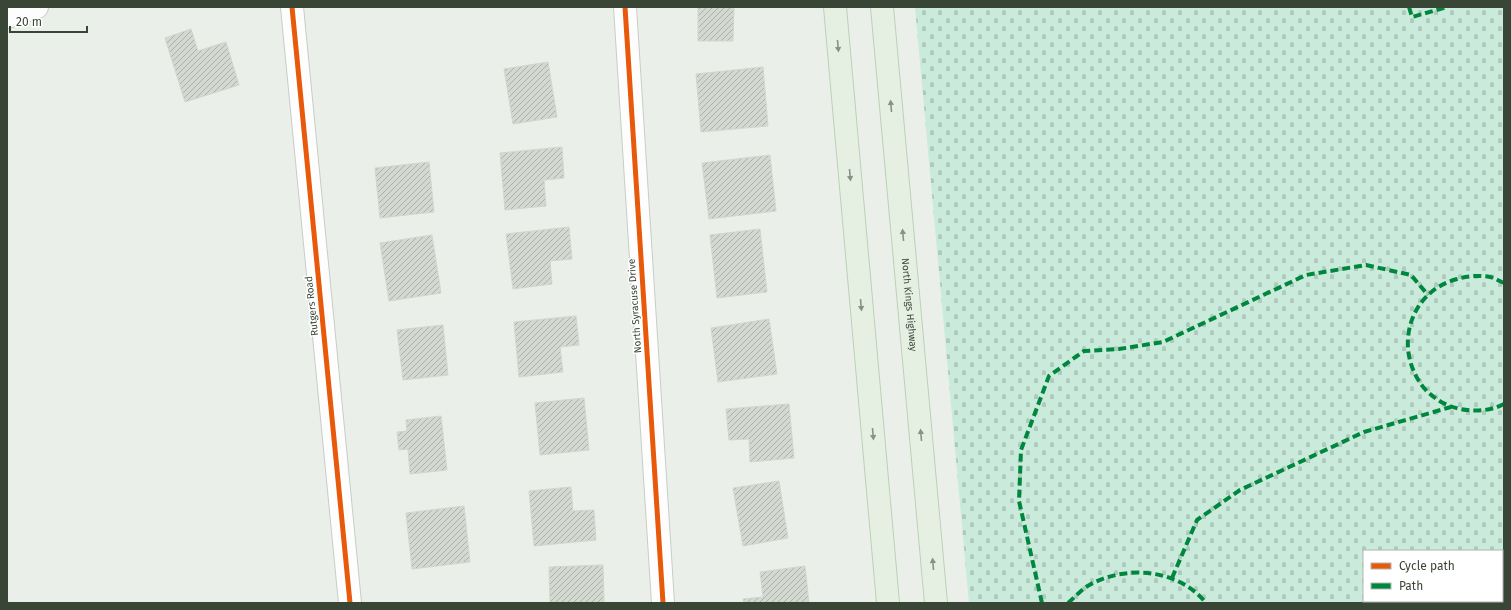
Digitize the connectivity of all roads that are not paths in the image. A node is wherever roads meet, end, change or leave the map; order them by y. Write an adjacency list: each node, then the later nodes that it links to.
1 (37, 7): 6 (street)
2 (292, 7): 7 (street, Rutgers Road)
3 (625, 7): 8 (street, North Syracuse Drive)
4 (835, 7): 9 (main road, one-way to 9)
5 (882, 7): 10 (main road, North Kings Highway, one-way to 5)
6 (7, 17)
7 (350, 603)
8 (663, 603)
9 (888, 603)
10 (936, 603)

